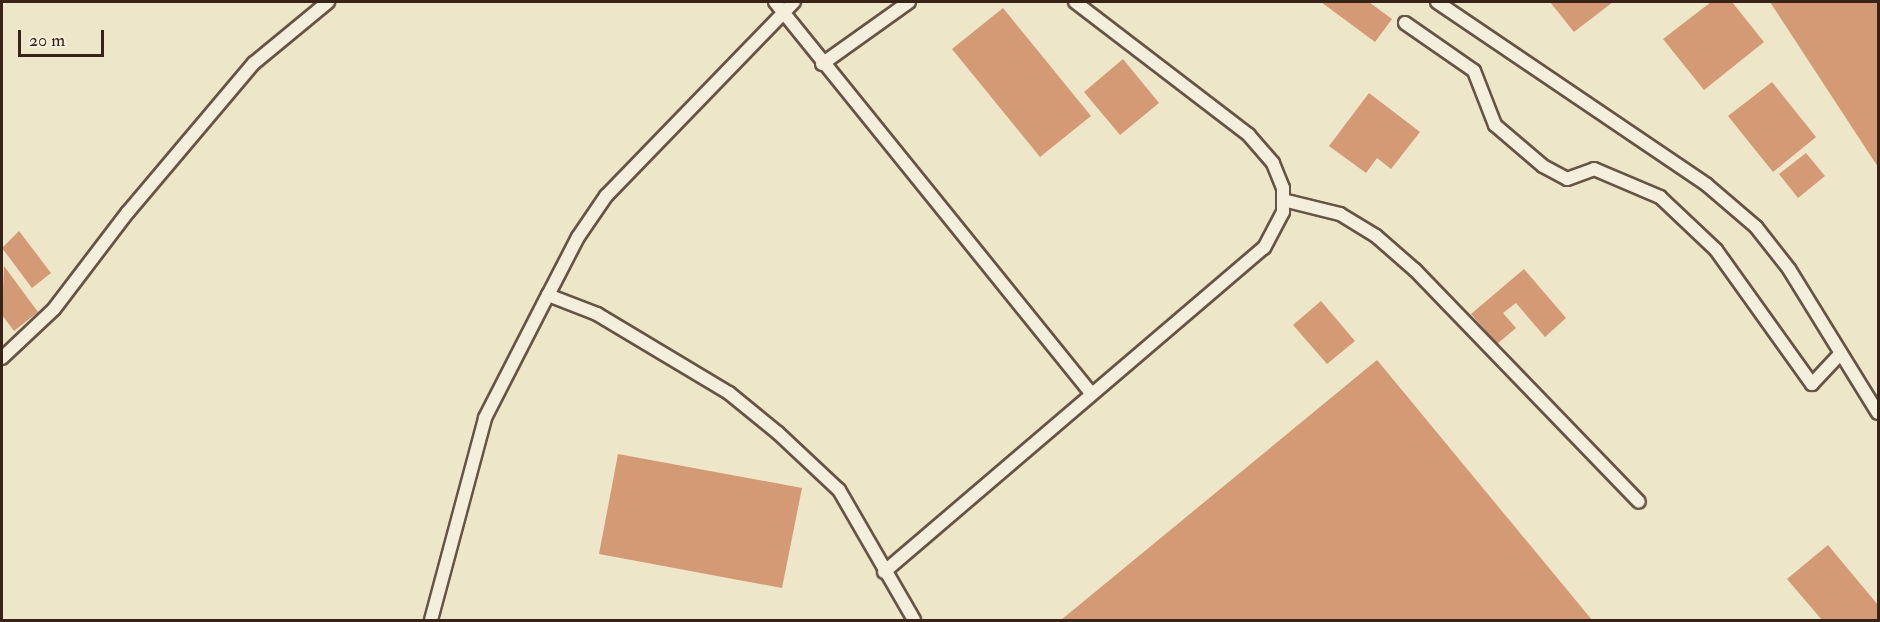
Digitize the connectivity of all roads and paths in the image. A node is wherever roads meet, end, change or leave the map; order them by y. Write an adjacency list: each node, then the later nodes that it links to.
1 (328, 2): 13 (lane)
2 (775, 2): 7 (lane)
3 (794, 2): 7 (lane)
4 (909, 2): 9 (lane)
5 (1075, 2): 10 (lane)
6 (1437, 2): 12 (lane)
7 (781, 14): 9 (lane); 11 (lane)
8 (1405, 23): 12 (lane)
9 (822, 64): 14 (lane)
10 (1282, 201): 14 (lane); 16 (lane)
11 (548, 295): 17 (lane); 18 (lane)
12 (1841, 353): 15 (lane)
13 (2, 358)
14 (1091, 393): 17 (lane)
15 (1878, 413)
16 (1639, 502)
17 (884, 572): 19 (lane)
18 (431, 621)
19 (914, 621)

